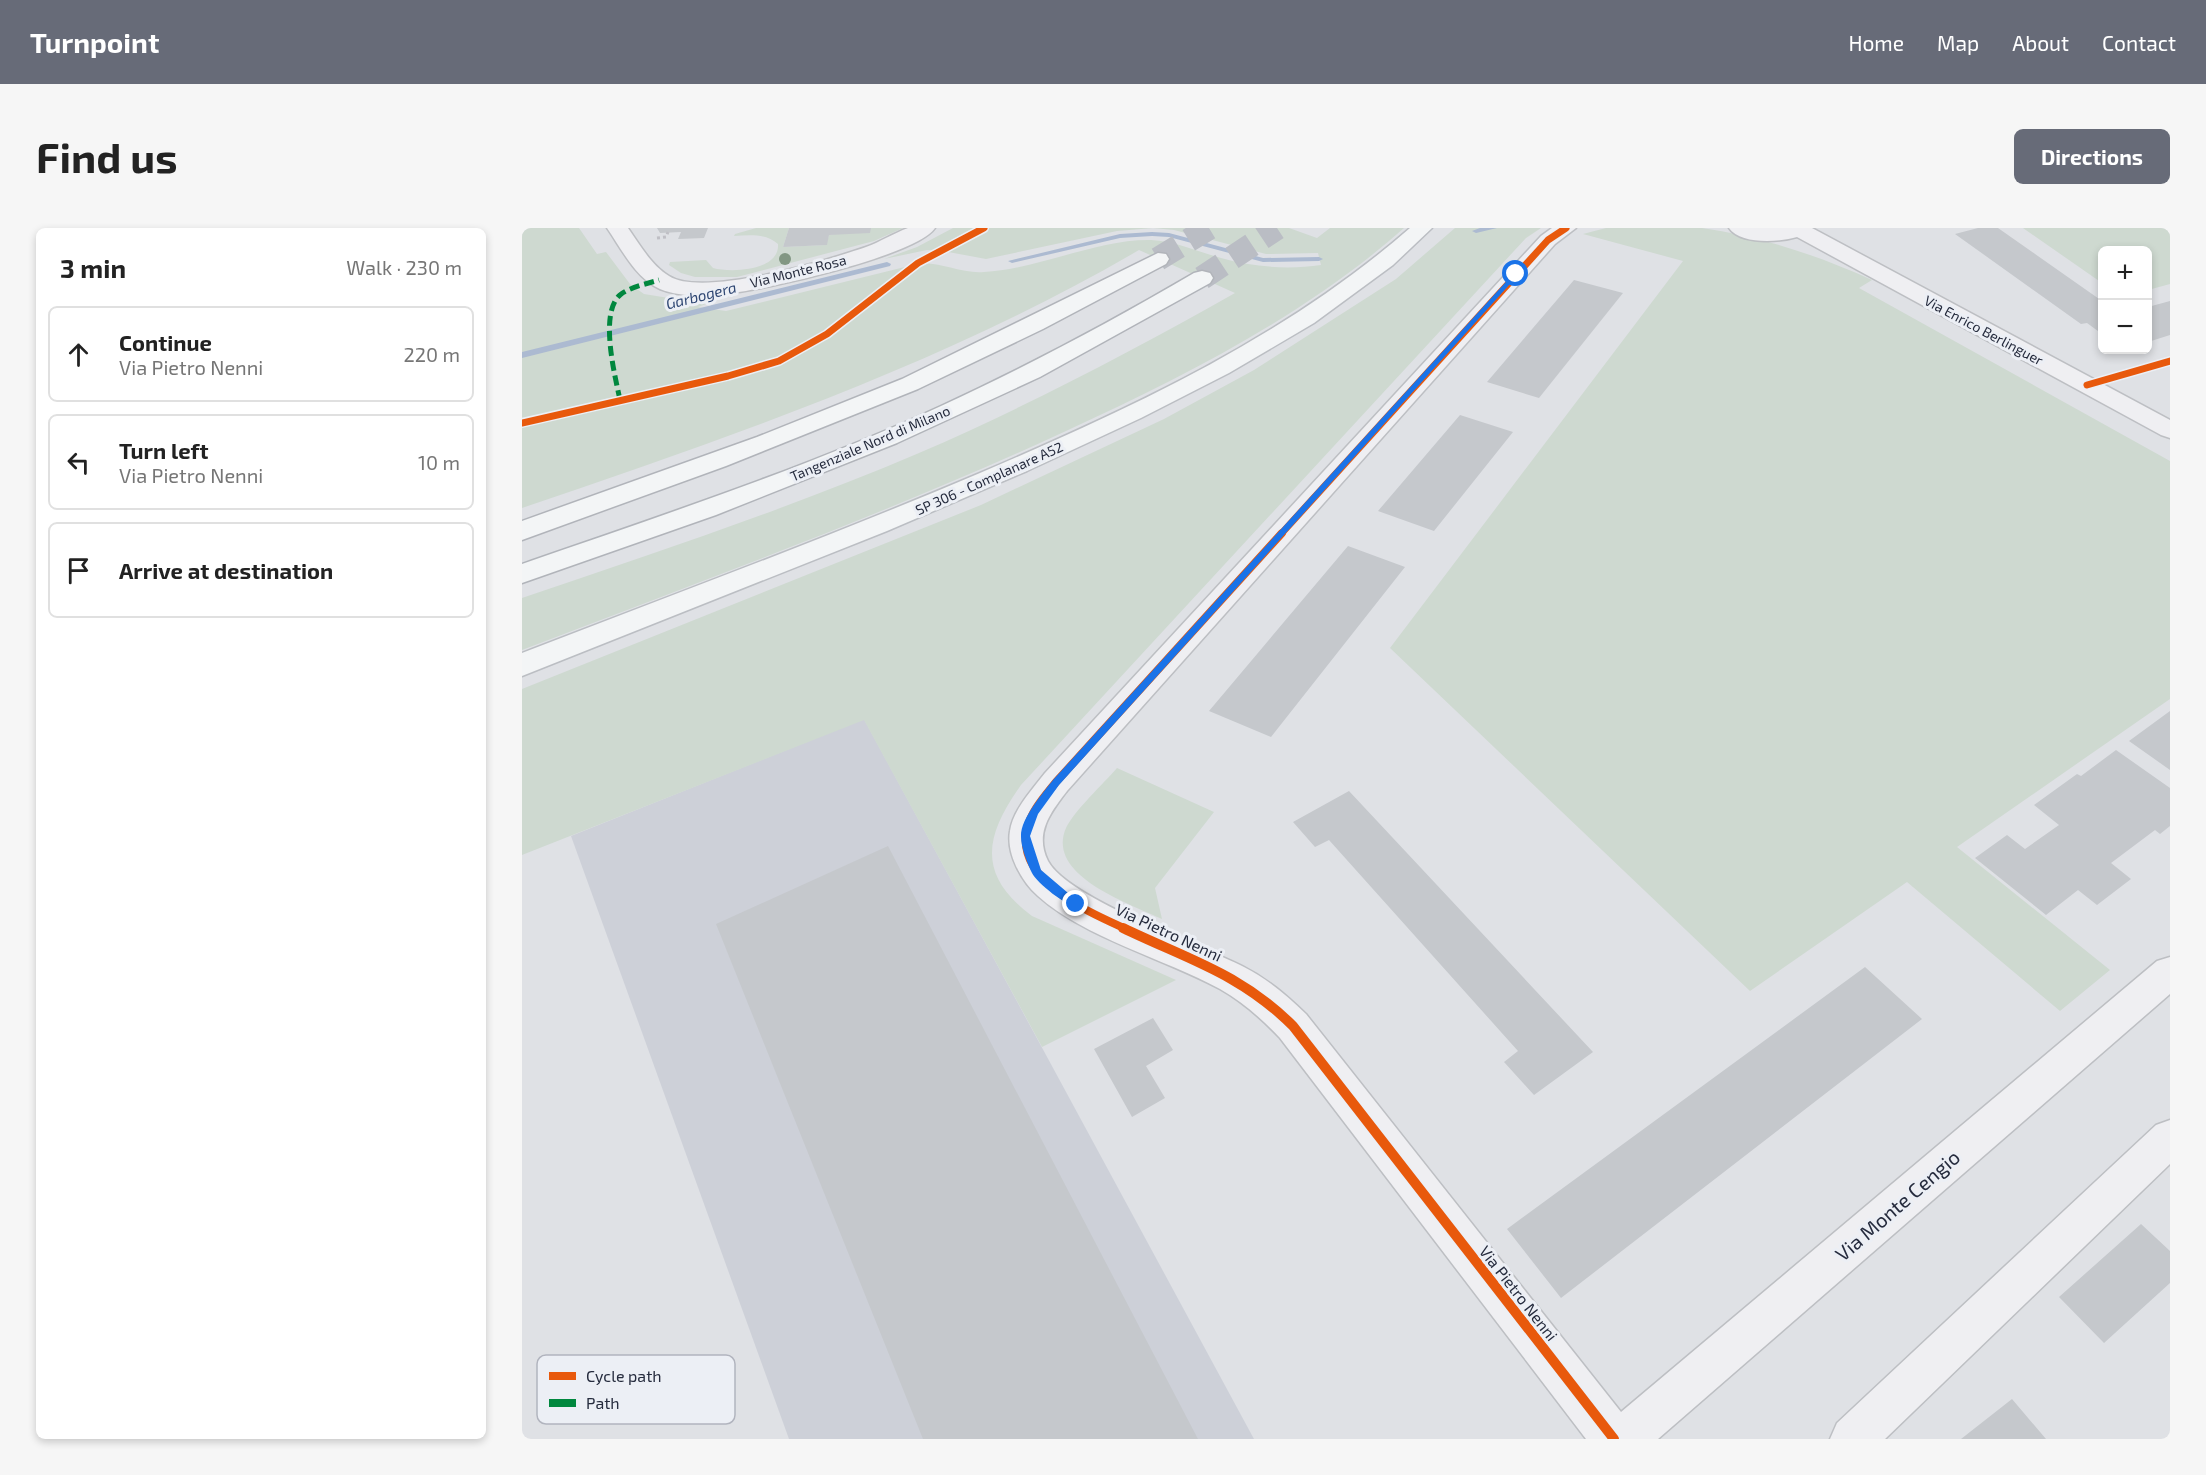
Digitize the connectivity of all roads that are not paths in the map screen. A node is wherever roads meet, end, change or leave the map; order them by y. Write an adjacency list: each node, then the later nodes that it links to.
1 (617, 228): 2 (street, Via Monte Rosa)
2 (925, 228)
3 (1422, 228): 12 (main road, SP 306 - Complanare A52)
4 (1566, 228): 15 (street, Via Pietro Nenni)
5 (1739, 228): 6 (street)
6 (1799, 229): 9 (street, Via Enrico Berlinguer)
7 (1158, 259): 10 (main road)
8 (1202, 278): 11 (main road, Tangenziale Nord di Milano)
9 (2170, 430)
10 (522, 531)
11 (522, 574)
12 (522, 664)
13 (2170, 972): 16 (street, Via Monte Cengio)
14 (2170, 1138): 17 (street)
15 (1614, 1439)
16 (1624, 1439)
17 (1853, 1439)

